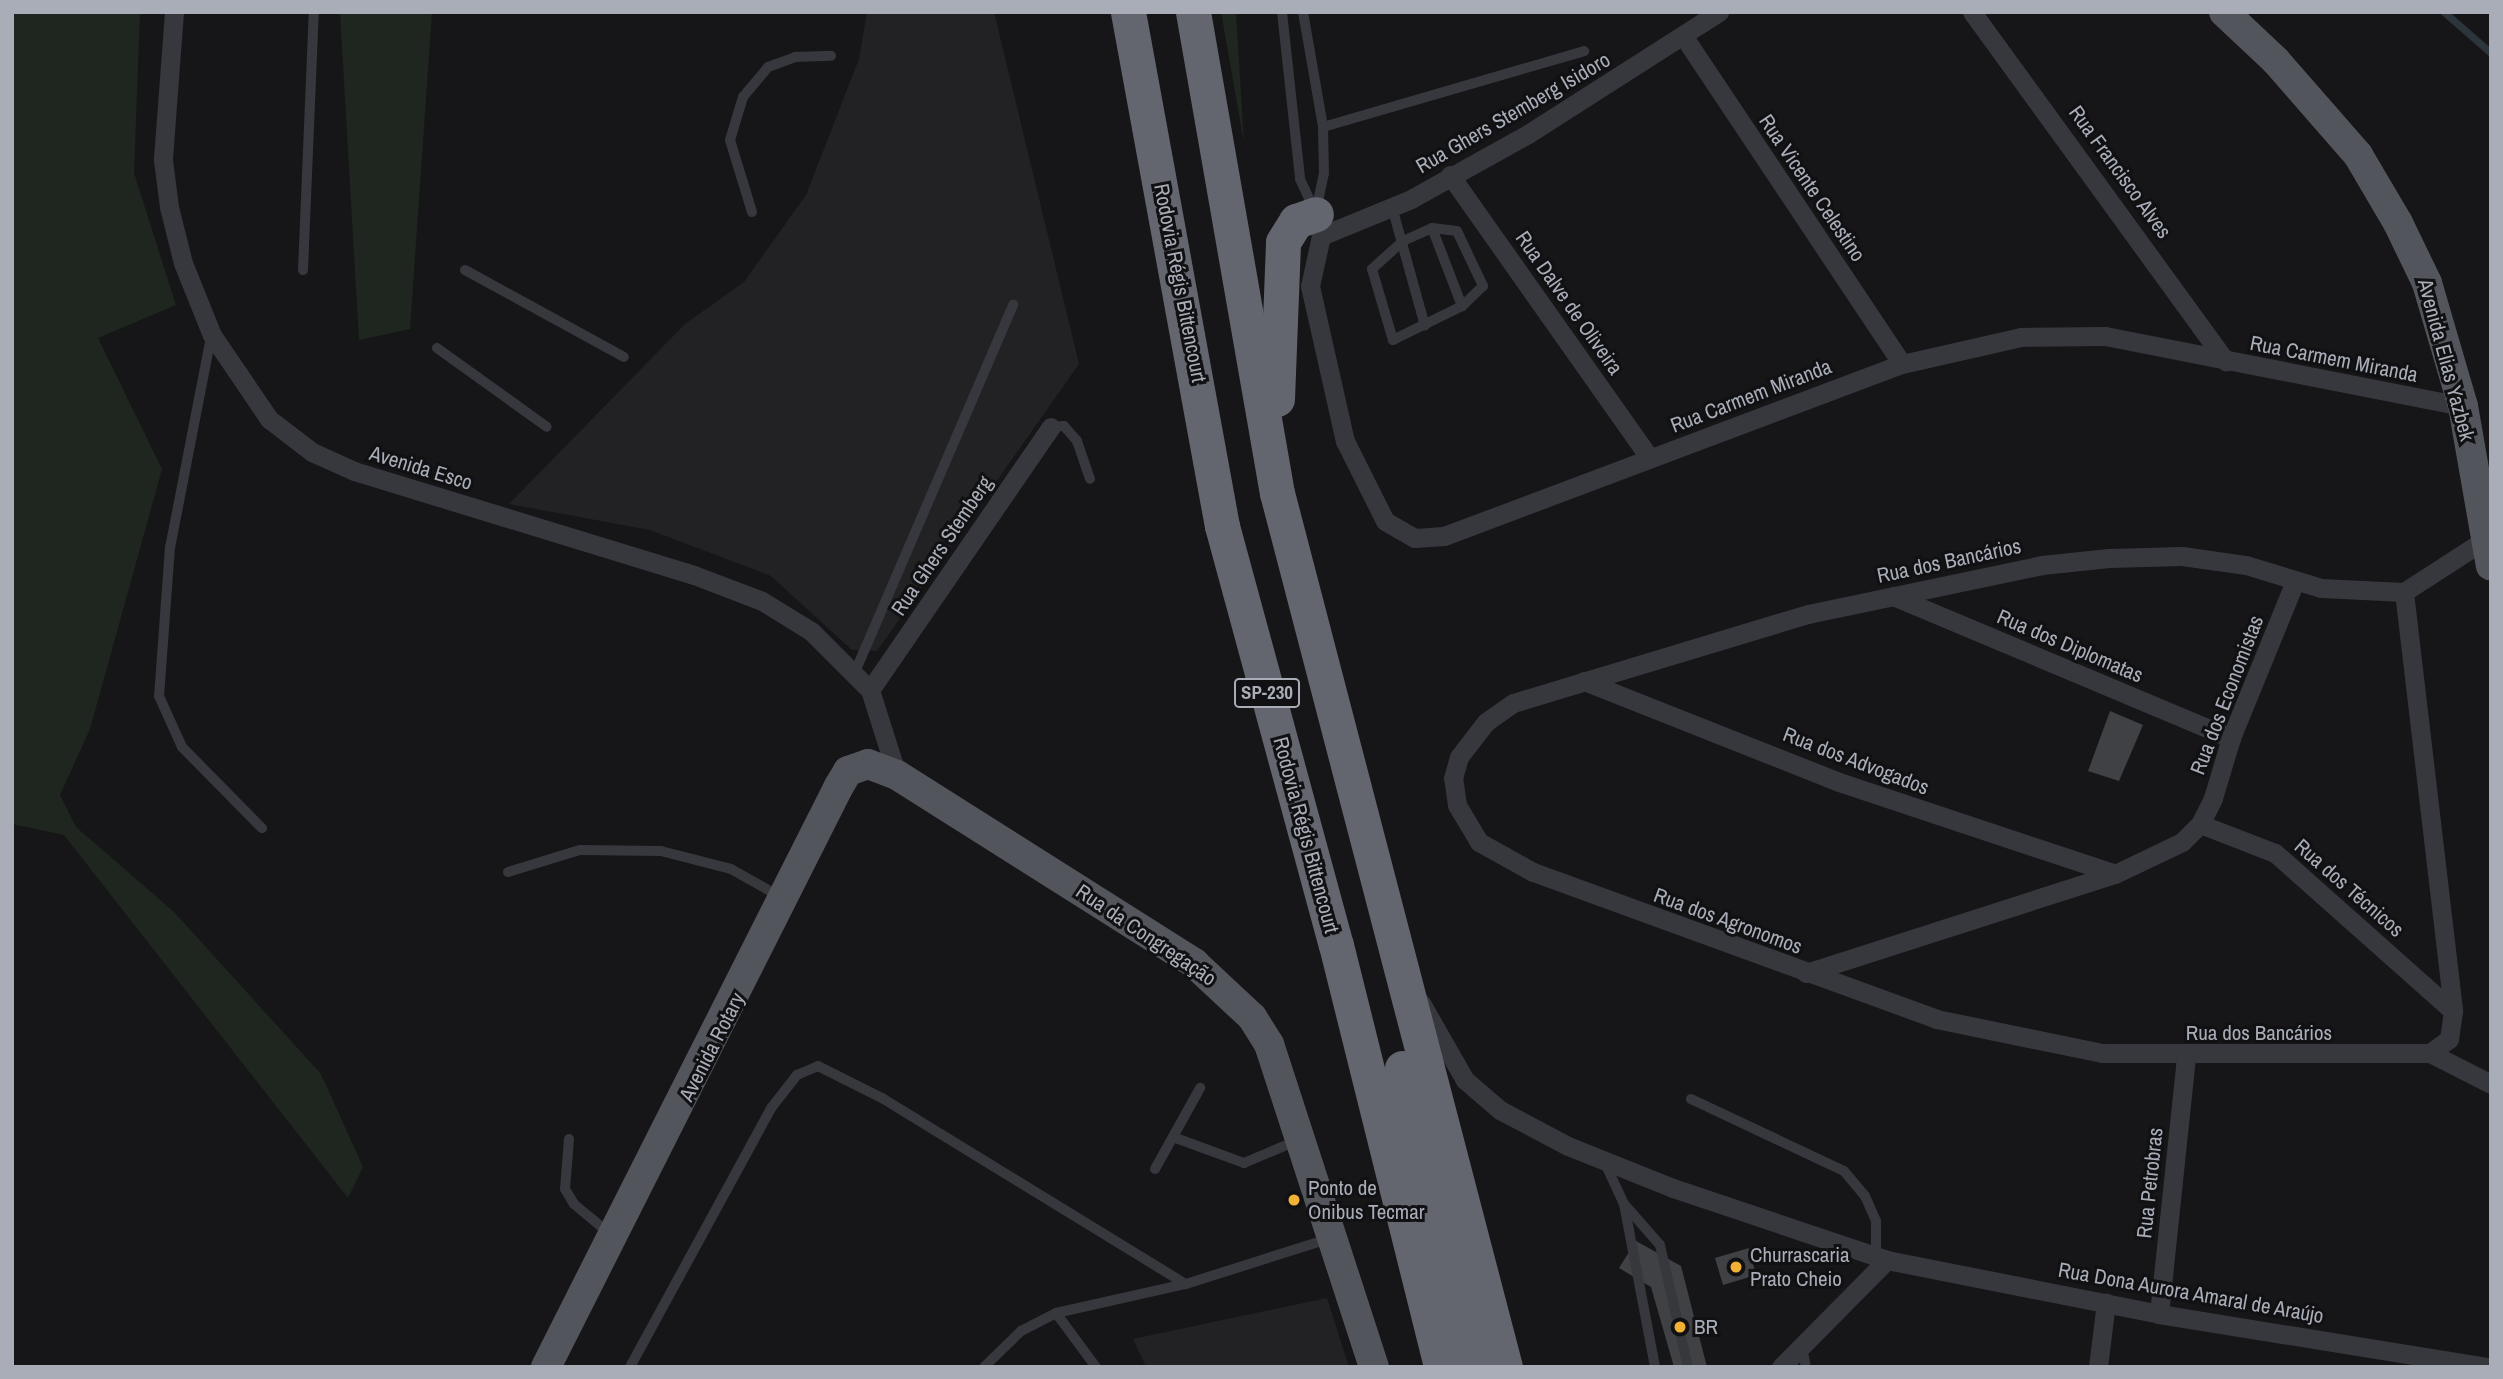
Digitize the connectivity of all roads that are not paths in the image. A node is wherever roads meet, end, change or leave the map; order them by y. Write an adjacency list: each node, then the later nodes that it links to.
1 (174, 12): 25 (street, Avenida Esco)
2 (314, 12): 20 (lane)
3 (1128, 12): 80 (highway, Rodovia Régis Bittencourt / SP-230)
4 (1193, 12): 35 (highway, SP-230)
5 (1282, 12): 17 (lane)
6 (1303, 12): 13 (lane)
7 (1718, 12): 10 (street, Rua Ghers Stemberg Isidoro)
8 (1972, 12): 28 (street, Rua Francisco Alves)
9 (2224, 12): 30 (main road, Avenida Elias Yazbek)
10 (1684, 37): 14 (street, Rua Ghers Stemberg Isidoro); 29 (street, Rua Vicente Celestino)
11 (1584, 51): 13 (lane)
12 (831, 55): 16 (lane)
13 (1323, 127): 17 (lane)
14 (1450, 175): 15 (street, Rua Ghers Stemberg Isidoro); 33 (street, Rua Dalve de Oliveira)
15 (1391, 208): 17 (street, Rua Ghers Stemberg Isidoro); 19 (lane)
16 (752, 212)
17 (1318, 225): 33 (street, Rua Carmem Miranda); 35 (highway)
18 (1432, 228): 19 (lane); 23 (lane); 23 (lane)
19 (1403, 241): 24 (lane); 24 (lane)
20 (303, 270)
21 (465, 270): 27 (lane)
22 (1013, 305): 40 (lane)
23 (1462, 306): 24 (lane)
24 (1425, 326)
25 (212, 335): 40 (street, Avenida Esco); 48 (lane)
26 (437, 348): 31 (lane)
27 (624, 357)
28 (2226, 361): 29 (street, Rua Carmem Miranda); 30 (street, Rua Carmem Miranda)
29 (1902, 364): 33 (street, Rua Carmem Miranda)
30 (2463, 406): 36 (main road, Avenida Elias Yazbek)
31 (547, 427)
32 (1051, 427): 34 (lane); 42 (street, Rua Ghers Stemberg)
33 (1650, 458)
34 (1090, 479)
35 (1277, 493): 45 (highway, SP-230)
36 (2488, 552): 38 (street)
37 (2295, 581): 38 (street, Rua dos Bancários); 39 (street, Rua dos Bancários); 44 (street, Rua dos Economistas)
38 (2404, 592): 55 (street)
39 (1892, 595): 41 (street, Rua dos Bancários); 44 (street, Rua dos Diplomatas)
40 (855, 672): 42 (street, Avenida Esco)
41 (1584, 681): 43 (street, Rua dos Bancários); 50 (street, Rua dos Advogados)
42 (870, 691): 46 (street, Avenida Esco)
43 (1513, 703): 53 (street, Rua dos Agronomos)
44 (2231, 738): 47 (street, Rua dos Economistas)
45 (1339, 741): 52 (highway, SP-230); 81 (highway)
46 (897, 775): 51 (main road, Avenida Rotary); 63 (main road, Rua da Congregação)
47 (2200, 824): 50 (street, Rua dos Agronomos); 55 (street, Rua dos Técnicos)
48 (262, 828)
49 (508, 872): 51 (lane)
50 (2115, 874): 53 (street, Rua dos Agronomos)
51 (786, 900): 67 (main road, Avenida Rotary)
52 (1389, 929): 54 (highway); 82 (highway, SP-230)
53 (1806, 973): 57 (street, Rua dos Bancários)
54 (1420, 1000): 64 (street, Rua Dona Aurora Amaral de Araújo); 83 (highway)
55 (2453, 1011): 56 (street)
56 (2430, 1053): 57 (street, Rua dos Bancários); 58 (street, Rua dos Bancários)
57 (2186, 1057): 73 (street, Rua Petrobras)
58 (2491, 1084)
59 (1200, 1088): 61 (lane)
60 (1691, 1099): 69 (lane)
61 (1173, 1137): 63 (lane); 65 (lane)
62 (569, 1139): 67 (lane)
63 (1300, 1139): 68 (main road, Rua da Congregação)
64 (1604, 1161): 66 (lane); 69 (street, Rua Dona Aurora Amaral de Araújo)
65 (1156, 1169)
66 (1624, 1203): 84 (lane); 85 (lane)
67 (614, 1236): 75 (main road, Avenida Rotary)
68 (1331, 1238): 70 (lane); 79 (main road, Rua da Congregação)
69 (1881, 1259): 71 (street, Rua Dona Aurora Amaral de Araújo); 74 (street)
70 (1186, 1284): 72 (lane); 76 (lane)
71 (2106, 1302): 73 (street, Rua Dona Aurora Amaral de Araújo); 88 (street)
72 (1056, 1313): 77 (lane); 78 (lane)
73 (2159, 1314): 89 (street, Rua Dona Aurora Amaral de Araújo)
74 (1801, 1341): 86 (street); 87 (lane)
75 (546, 1367)
76 (630, 1367)
77 (984, 1367)
78 (1096, 1367)
79 (1374, 1367)
80 (1441, 1367)
81 (1476, 1367)
82 (1505, 1367)
83 (1521, 1367)
84 (1655, 1367)
85 (1688, 1367)
86 (1782, 1367)
87 (1806, 1367)
88 (2098, 1367)
89 (2488, 1367)

